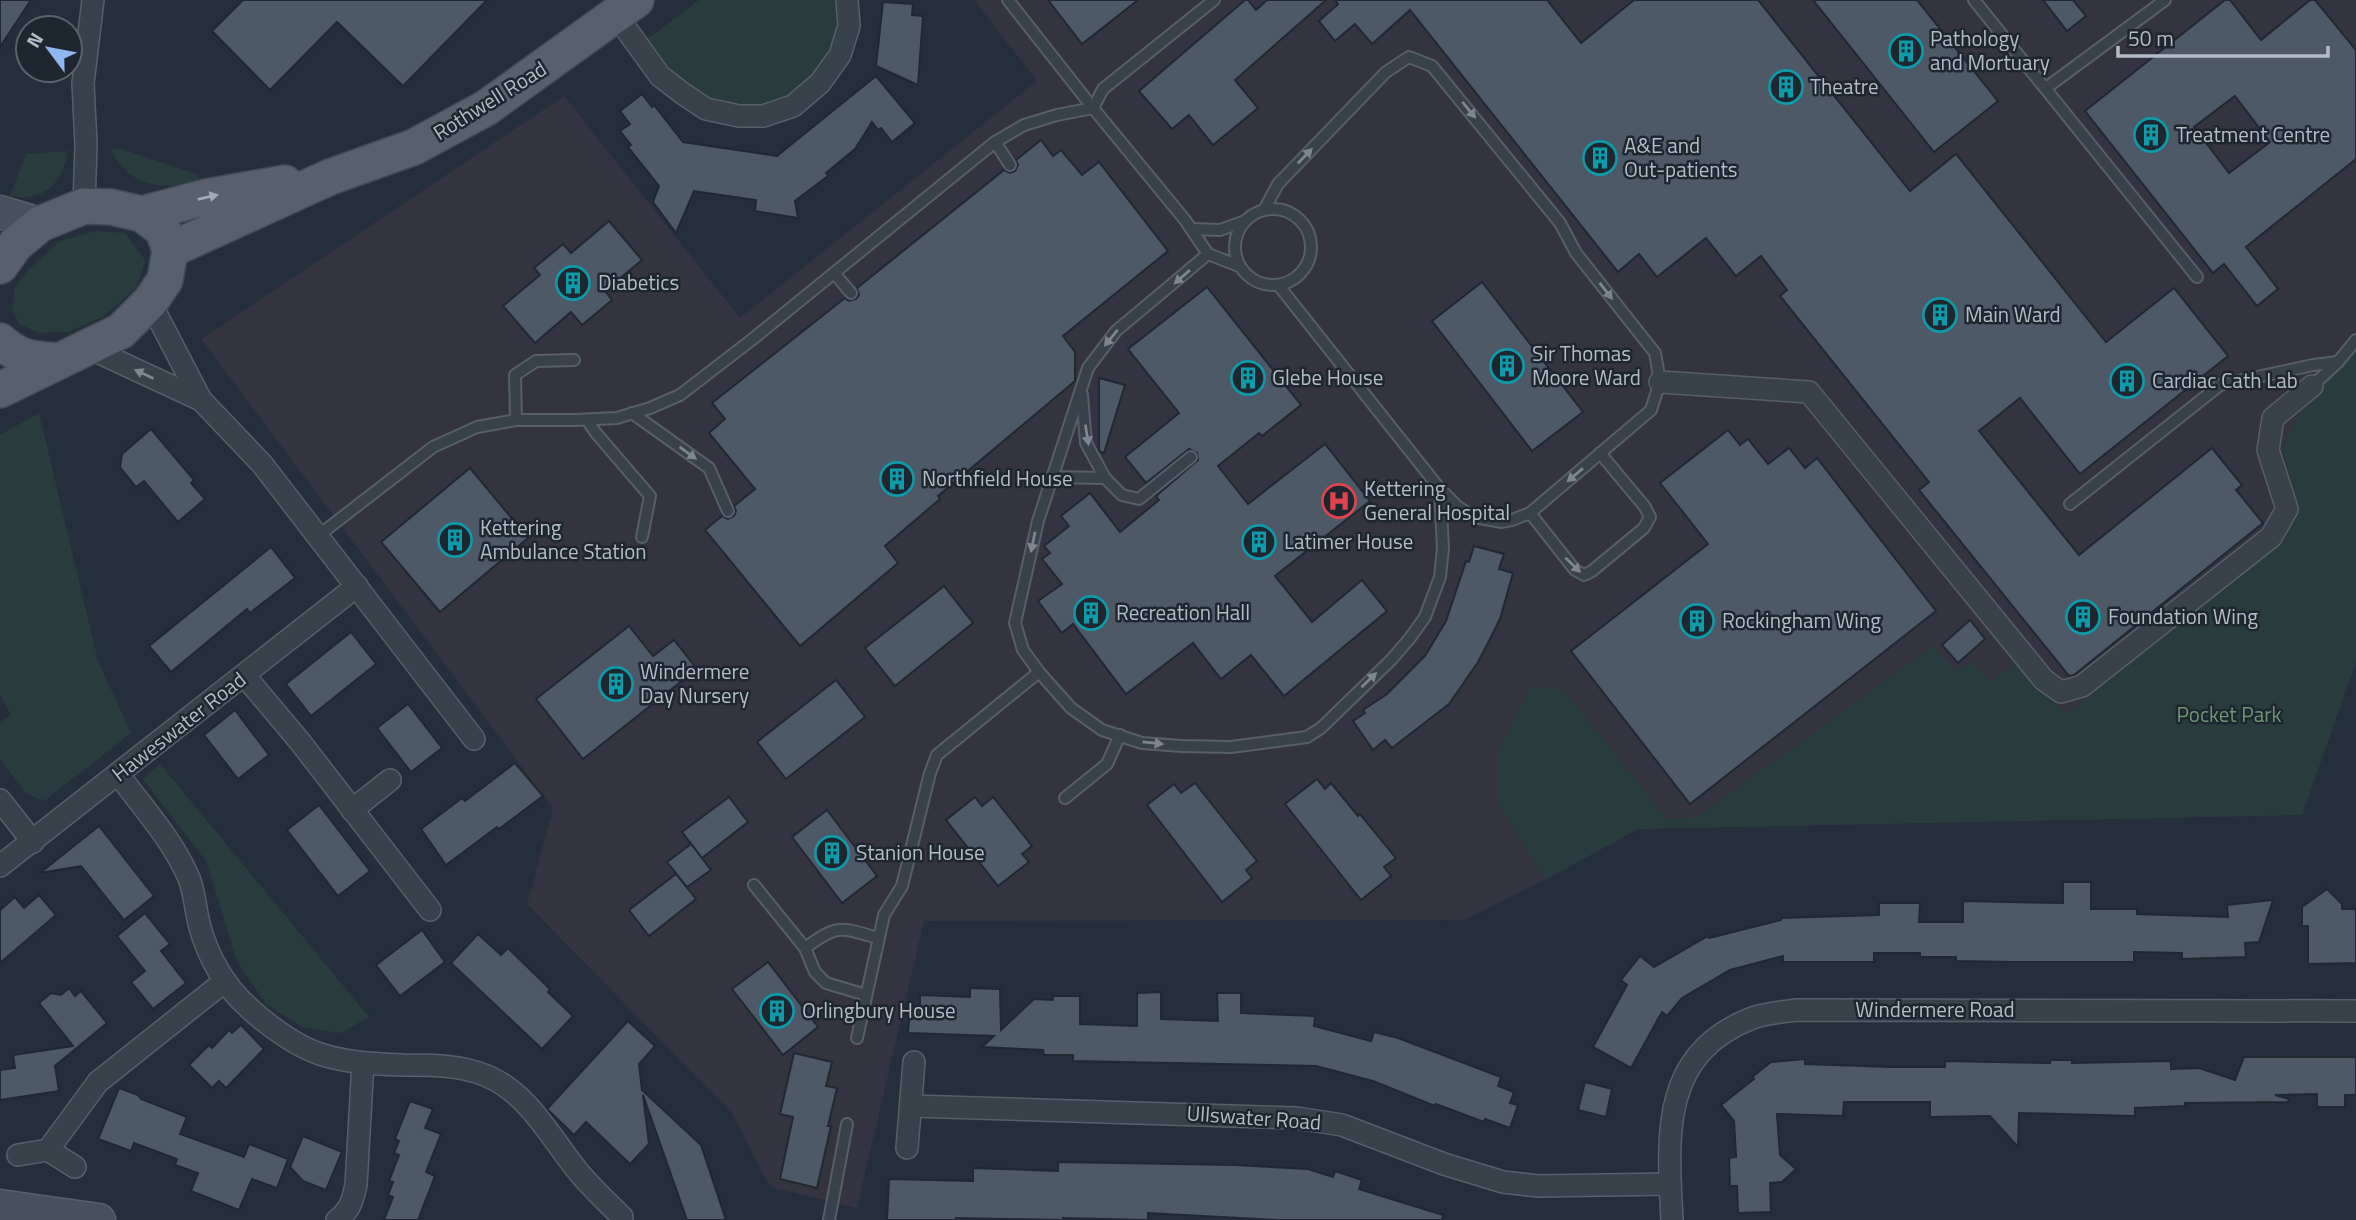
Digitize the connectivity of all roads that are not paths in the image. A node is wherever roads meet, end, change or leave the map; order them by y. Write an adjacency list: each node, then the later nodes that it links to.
1 (93, 0): 13 (street)
2 (847, 0): 7 (street)
3 (1008, 0): 9 (lane)
4 (1214, 0): 9 (lane)
5 (1974, 0): 8 (lane)
6 (2165, 0): 8 (lane)
7 (626, 8): 12 (main road, Rothwell Road)
8 (2046, 88): 25 (lane)
9 (1093, 108): 10 (lane); 19 (lane)
10 (995, 142): 11 (lane); 24 (lane)
11 (1010, 165)
12 (330, 177): 16 (main road, Rothwell Road, one-way to 12); 20 (main road, Rothwell Road)
13 (84, 206): 16 (main road); 18 (main road)
14 (1264, 210): 17 (lane); 26 (lane); 34 (lane, one-way to 34)
15 (0, 212): 18 (main road)
16 (142, 214): 20 (main road)
17 (1245, 221): 19 (lane); 23 (lane)
18 (40, 224): 22 (main road)
19 (1192, 229): 21 (lane)
20 (170, 250): 28 (main road)
21 (1208, 254): 23 (lane); 36 (lane, one-way to 36)
22 (0, 266)
23 (1239, 267): 26 (lane)
24 (834, 273): 27 (lane); 39 (lane)
25 (2197, 277)
26 (1279, 286): 46 (lane)
27 (851, 293)
28 (150, 302): 31 (main road); 38 (street)
29 (2356, 340): 33 (lane)
30 (0, 341): 31 (main road)
31 (73, 354): 37 (main road); 38 (street, one-way to 31)
32 (574, 360): 40 (lane)
33 (2338, 362): 35 (lane); 47 (lane)
34 (1660, 382): 35 (street); 42 (lane)
35 (2312, 386)
36 (1082, 389): 44 (lane); 45 (lane, one-way to 45)
37 (0, 390)
38 (201, 400): 50 (street)
39 (632, 413): 41 (lane); 48 (lane, one-way to 48)
40 (516, 420): 41 (lane); 50 (lane)
41 (587, 420): 51 (lane)
42 (1600, 453): 49 (lane, one-way to 49); 49 (lane, one-way to 42)
43 (1191, 457): 45 (lane)
44 (1053, 477): 45 (lane); 53 (lane, one-way to 53)
45 (1105, 478)
46 (1440, 489): 49 (lane); 55 (lane, one-way to 46)
47 (2070, 505)
48 (728, 511)
49 (1530, 513)
50 (318, 536): 52 (street)
51 (642, 537)
52 (357, 586): 54 (street, Haweswater Road); 56 (street)
53 (1039, 672): 55 (lane); 66 (lane)
54 (244, 675): 57 (street, Haweswater Road); 61 (street)
55 (1120, 736): 59 (lane)
56 (474, 739)
57 (119, 775): 62 (street, Haweswater Road); 68 (street)
58 (390, 780): 61 (street)
59 (1065, 798)
60 (0, 800): 62 (street)
61 (352, 810): 65 (street)
62 (33, 842): 63 (street, Haweswater Road)
63 (0, 866)
64 (754, 885): 67 (lane)
65 (430, 910)
66 (878, 938): 67 (lane); 69 (lane)
67 (805, 948): 69 (lane)
68 (225, 981): 73 (street); 77 (street)
69 (866, 995): 71 (lane)
70 (2356, 1011): 80 (street, Windermere Road)
71 (857, 1038)
72 (914, 1062): 74 (street)
73 (363, 1063): 82 (street); 84 (street)
74 (911, 1106): 76 (street); 80 (street, Ullswater Road)
75 (847, 1124): 85 (lane)
76 (906, 1148)
77 (48, 1150): 78 (street); 79 (street)
78 (18, 1155)
79 (75, 1167)
80 (1670, 1184): 86 (street, Windermere Road)
81 (0, 1206): 83 (main road)
82 (622, 1217)
83 (99, 1220)
84 (337, 1220)
85 (829, 1220)
86 (1672, 1220)

